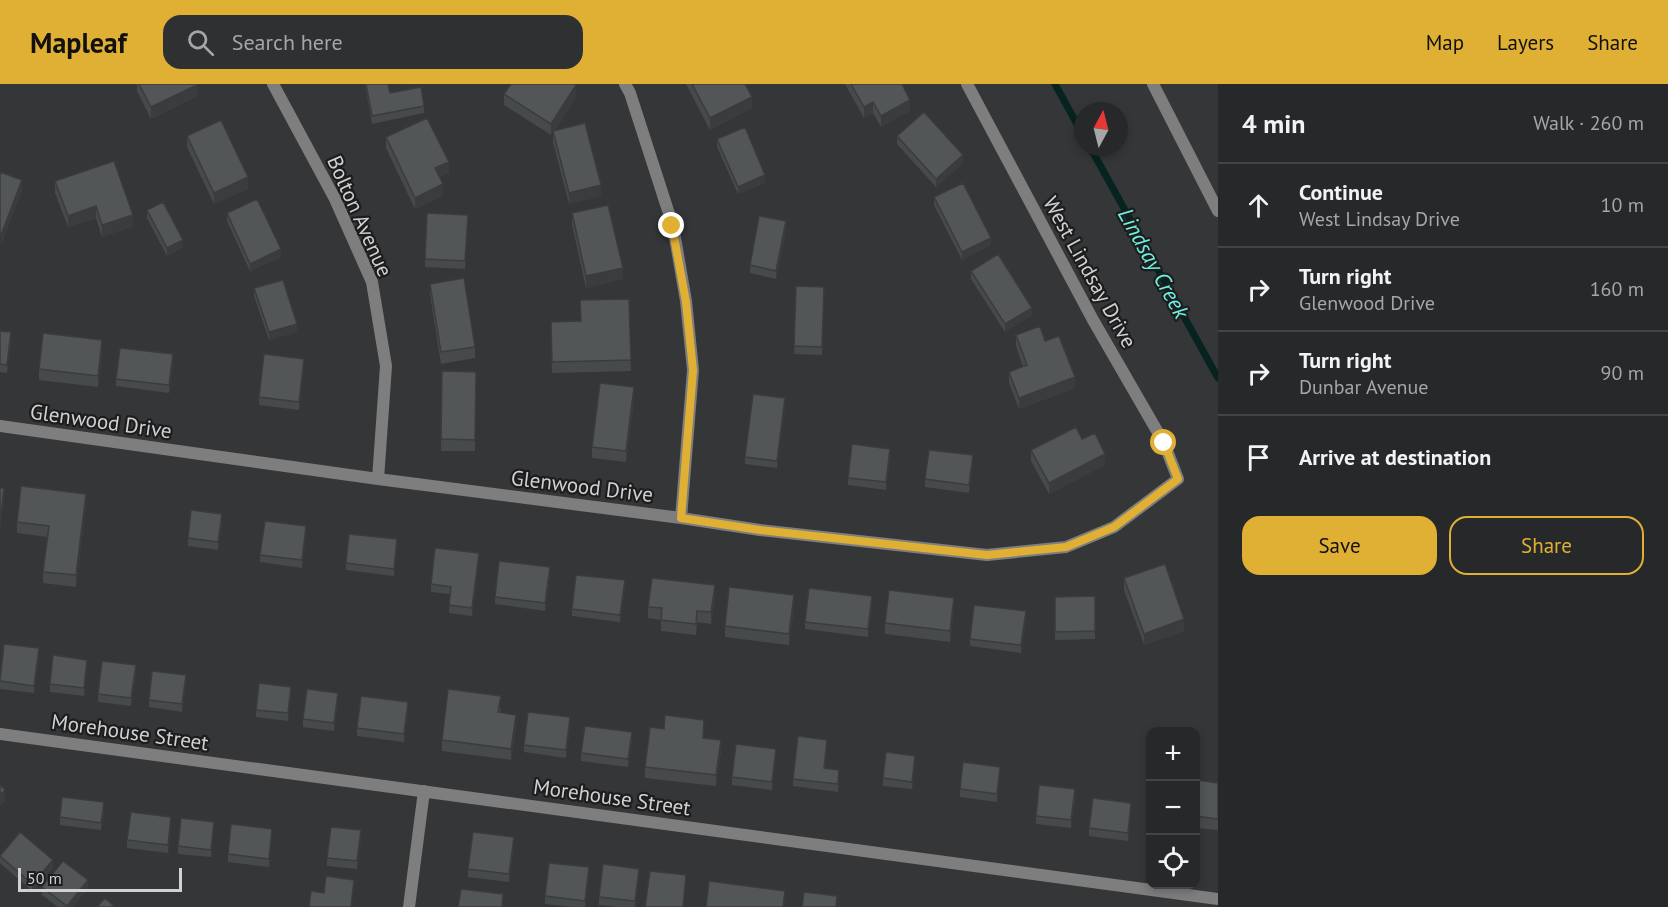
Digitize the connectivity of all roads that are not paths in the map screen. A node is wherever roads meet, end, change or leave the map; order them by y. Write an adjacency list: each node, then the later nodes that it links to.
1 (273, 84): 7 (street, Bolton Avenue)
2 (625, 84): 9 (street)
3 (967, 84): 8 (street, West Lindsay Drive)
4 (1153, 84): 5 (street)
5 (1218, 211)
6 (0, 426): 7 (street, Glenwood Drive)
7 (378, 479): 9 (street, Glenwood Drive)
8 (1178, 479): 9 (street, Glenwood Drive)
9 (681, 518)
10 (0, 734): 11 (street, Morehouse Street)
11 (424, 791): 12 (street, Morehouse Street); 13 (street)
12 (1218, 899)
13 (409, 907)

